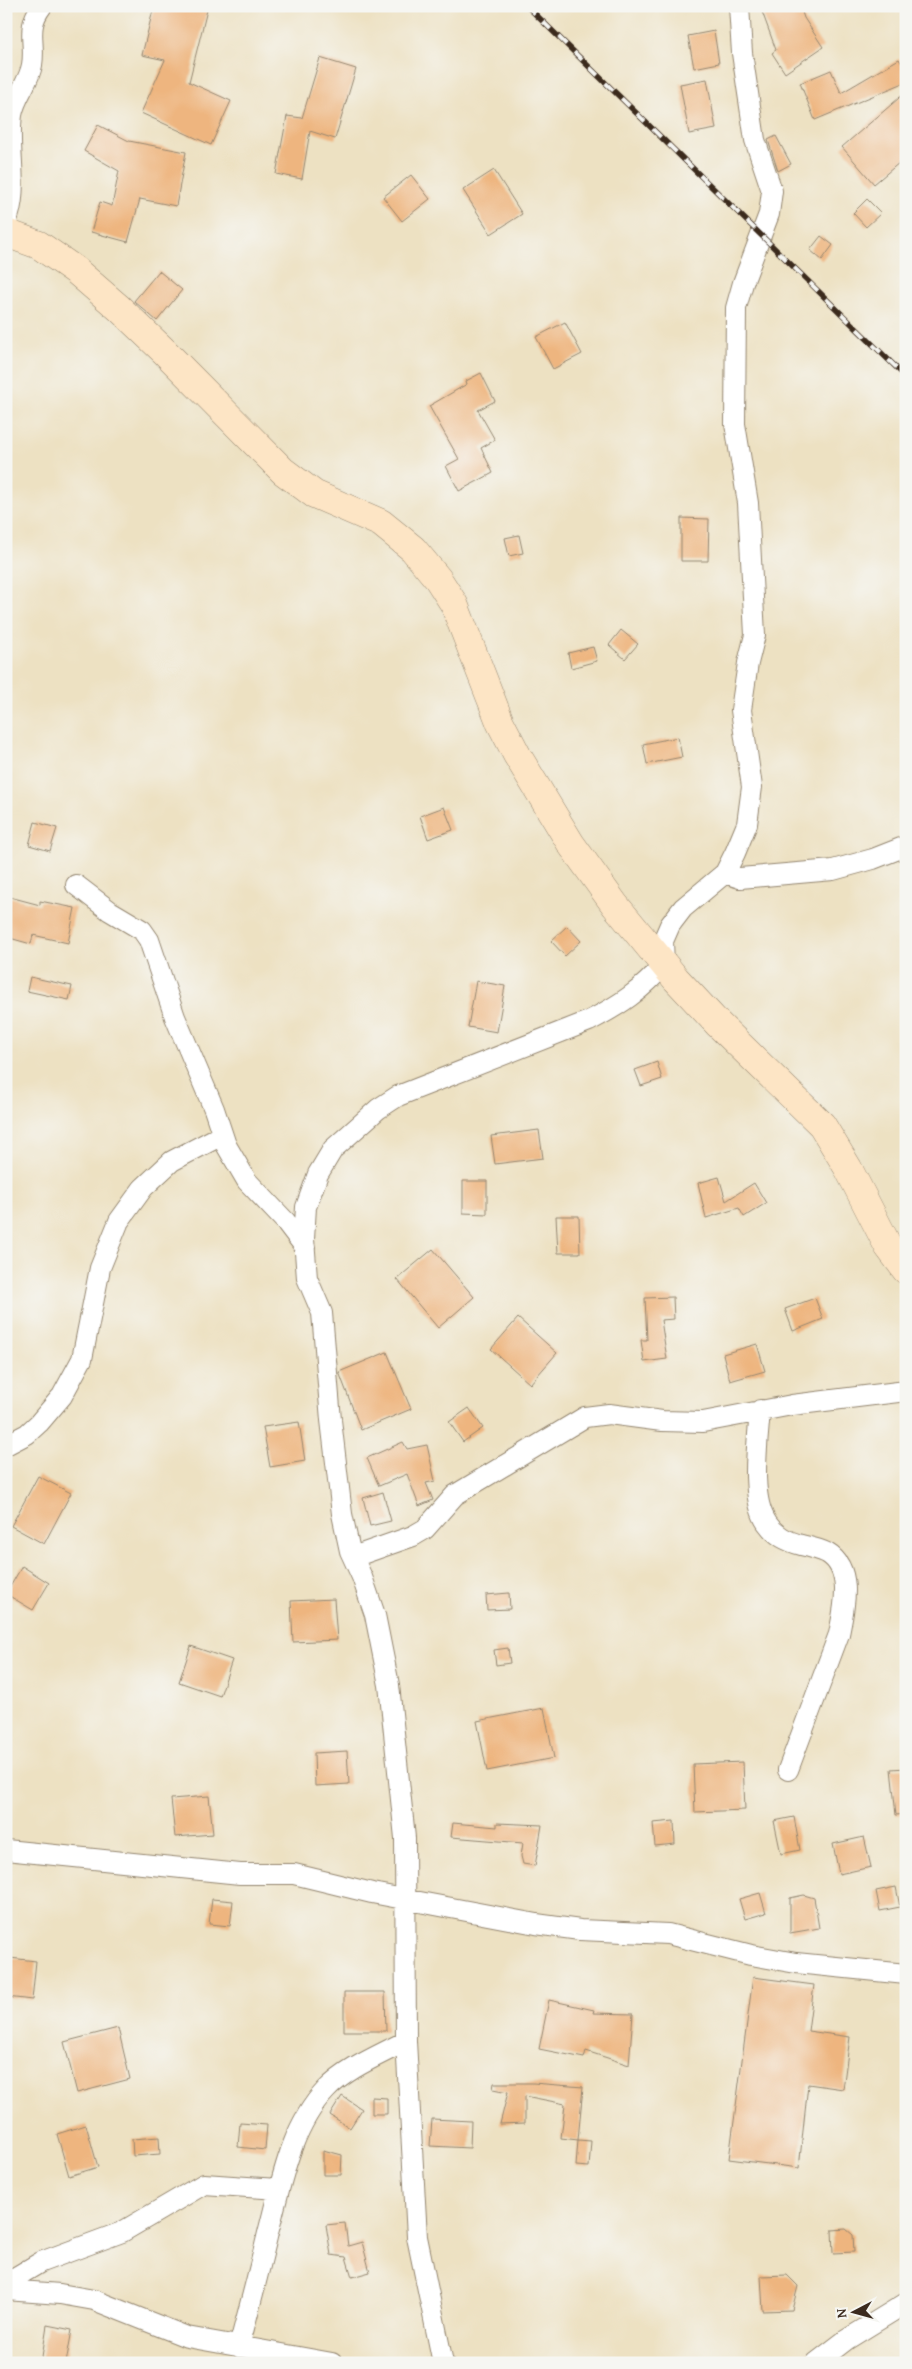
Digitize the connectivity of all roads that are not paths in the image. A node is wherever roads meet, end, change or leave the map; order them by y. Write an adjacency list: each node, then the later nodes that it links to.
1 (42, 6): 3 (street)
2 (739, 6): 6 (street)
3 (6, 222)
4 (6, 233): 8 (street)
5 (906, 846): 6 (street)
6 (725, 873): 8 (street)
7 (76, 885): 9 (street)
8 (664, 964): 10 (street); 11 (street)
9 (222, 1136): 10 (street); 14 (street)
10 (305, 1247): 15 (street)
11 (904, 1272)
12 (906, 1391): 13 (street)
13 (760, 1410): 15 (street); 16 (street)
14 (6, 1445)
15 (353, 1557): 18 (street)
16 (788, 1770)
17 (6, 1850): 18 (street)
18 (406, 1899): 19 (street); 20 (street)
19 (906, 1974)
20 (406, 2040): 21 (street); 27 (street)
21 (278, 2189): 22 (street); 25 (street)
22 (6, 2283)
23 (6, 2290): 25 (street)
24 (906, 2303): 28 (street)
25 (239, 2347): 26 (street)
26 (332, 2363)
27 (443, 2363)
28 (816, 2363)

